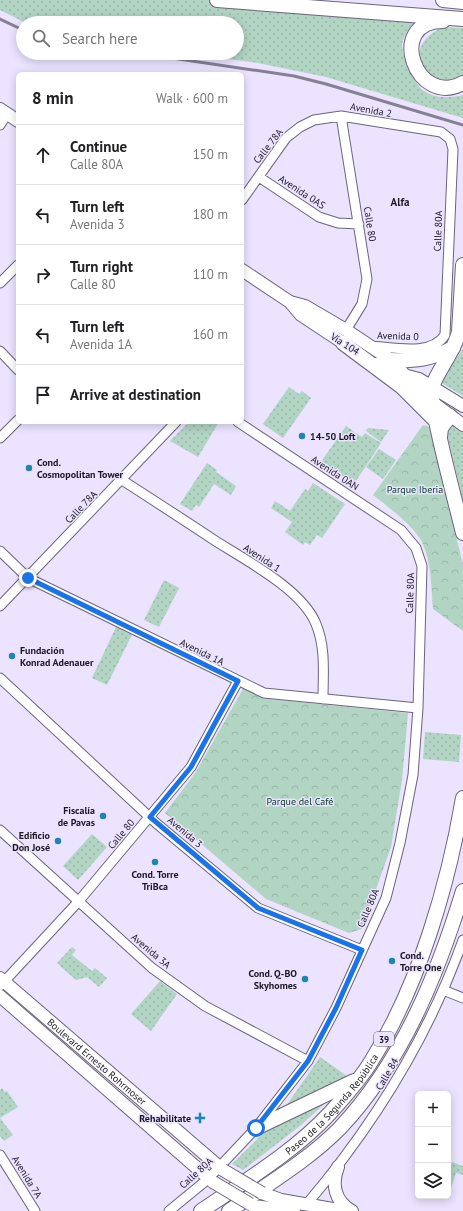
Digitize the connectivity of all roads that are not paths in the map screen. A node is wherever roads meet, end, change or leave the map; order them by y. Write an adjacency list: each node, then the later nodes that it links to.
1 (216, 0): 4 (highway)
2 (443, 0): 3 (highway)
3 (463, 2)
4 (463, 20): 5 (highway)
5 (463, 83)
6 (4, 112): 8 (main road); 9 (street)
7 (341, 116): 10 (street, Avenida 2); 11 (street, Avenida 2); 14 (street, Calle 80)
8 (16, 120)
9 (0, 125)
10 (300, 127): 12 (street, Calle 78A)
11 (441, 132): 20 (street, Calle 80A)
12 (259, 176): 13 (street, Calle 78A); 14 (street, Avenida 0AS)
13 (244, 197)
14 (358, 224): 19 (street, Calle 80)
15 (463, 265): 22 (highway)
16 (16, 266): 18 (street)
17 (244, 271): 19 (main road, Vía 104)
18 (0, 283)
19 (344, 336): 21 (main road, Vía 104); 26 (main road, Vía 104); 30 (highway)
20 (445, 336): 21 (street, Avenida 0)
21 (370, 346): 24 (main road, Vía 104)
22 (453, 348): 24 (highway); 27 (highway)
23 (0, 351): 25 (street)
24 (391, 360): 26 (main road, Vía 104)
25 (16, 368)
26 (406, 375): 27 (main road, Vía 104); 28 (main road, Vía 104)
27 (432, 387): 28 (highway); 29 (main road, Vía 104)
28 (433, 404): 30 (highway)
29 (463, 406)
30 (443, 419): 34 (main road); 37 (highway)
31 (16, 422): 35 (street)
32 (174, 424): 36 (street, Calle 78A)
33 (241, 424): 38 (street, Avenida 0AN)
34 (463, 425)
35 (0, 438)
36 (122, 480): 40 (street, Calle 78A); 44 (street, Avenida 1)
37 (463, 533)
38 (416, 548): 45 (street, Calle 80A)
39 (0, 551): 40 (street, Avenida 1A)
40 (28, 578): 41 (street, Calle 78A); 43 (street, Avenida 1A)
41 (0, 606)
42 (0, 678): 47 (street, Avenida 3)
43 (238, 681): 44 (street, Avenida 1A); 47 (street, Calle 80)
44 (323, 699): 45 (street, Avenida 1A)
45 (418, 708): 52 (street, Calle 80A)
46 (463, 798): 58 (highway, Paseo de la Segunda República / 39)
47 (150, 817): 50 (street, Calle 80); 52 (street, Avenida 3)
48 (0, 830): 50 (street, Avenida 3A)
49 (463, 891): 69 (highway, Paseo de la Segunda República / 39)
50 (78, 902): 53 (street, Calle 80); 57 (street, Avenida 3A)
51 (463, 940): 54 (street, Calle 84)
52 (362, 950): 57 (street, Calle 80A)
53 (1, 982): 62 (main road, Boulevard Ernesto Rohrmoser)
54 (443, 990): 56 (street); 61 (street, Calle 84)
55 (0, 996): 63 (main road, Boulevard Ernesto Rohrmoser)
56 (463, 998)
57 (308, 1061): 59 (street, Calle 80A)
58 (360, 1078): 59 (highway); 68 (highway, Paseo de la Segunda República / 39)
59 (256, 1128): 62 (street, Calle 80A)
60 (0, 1155): 66 (street, Avenida 7A)
61 (338, 1167): 65 (street, Calle 84); 73 (main road)
62 (221, 1169): 63 (street, Calle 80A); 65 (main road, Boulevard Ernesto Rohrmoser, bridge)
63 (211, 1180): 64 (main road, Boulevard Ernesto Rohrmoser, bridge); 67 (street, Calle 80A)
64 (251, 1205): 70 (main road, Boulevard Ernesto Rohrmoser); 71 (main road)
65 (302, 1208): 72 (main road, Boulevard Ernesto Rohrmoser)
66 (35, 1211)
67 (169, 1211)
68 (200, 1211)
69 (229, 1211)
70 (265, 1211)
71 (294, 1211)
72 (344, 1211)
73 (352, 1211)

